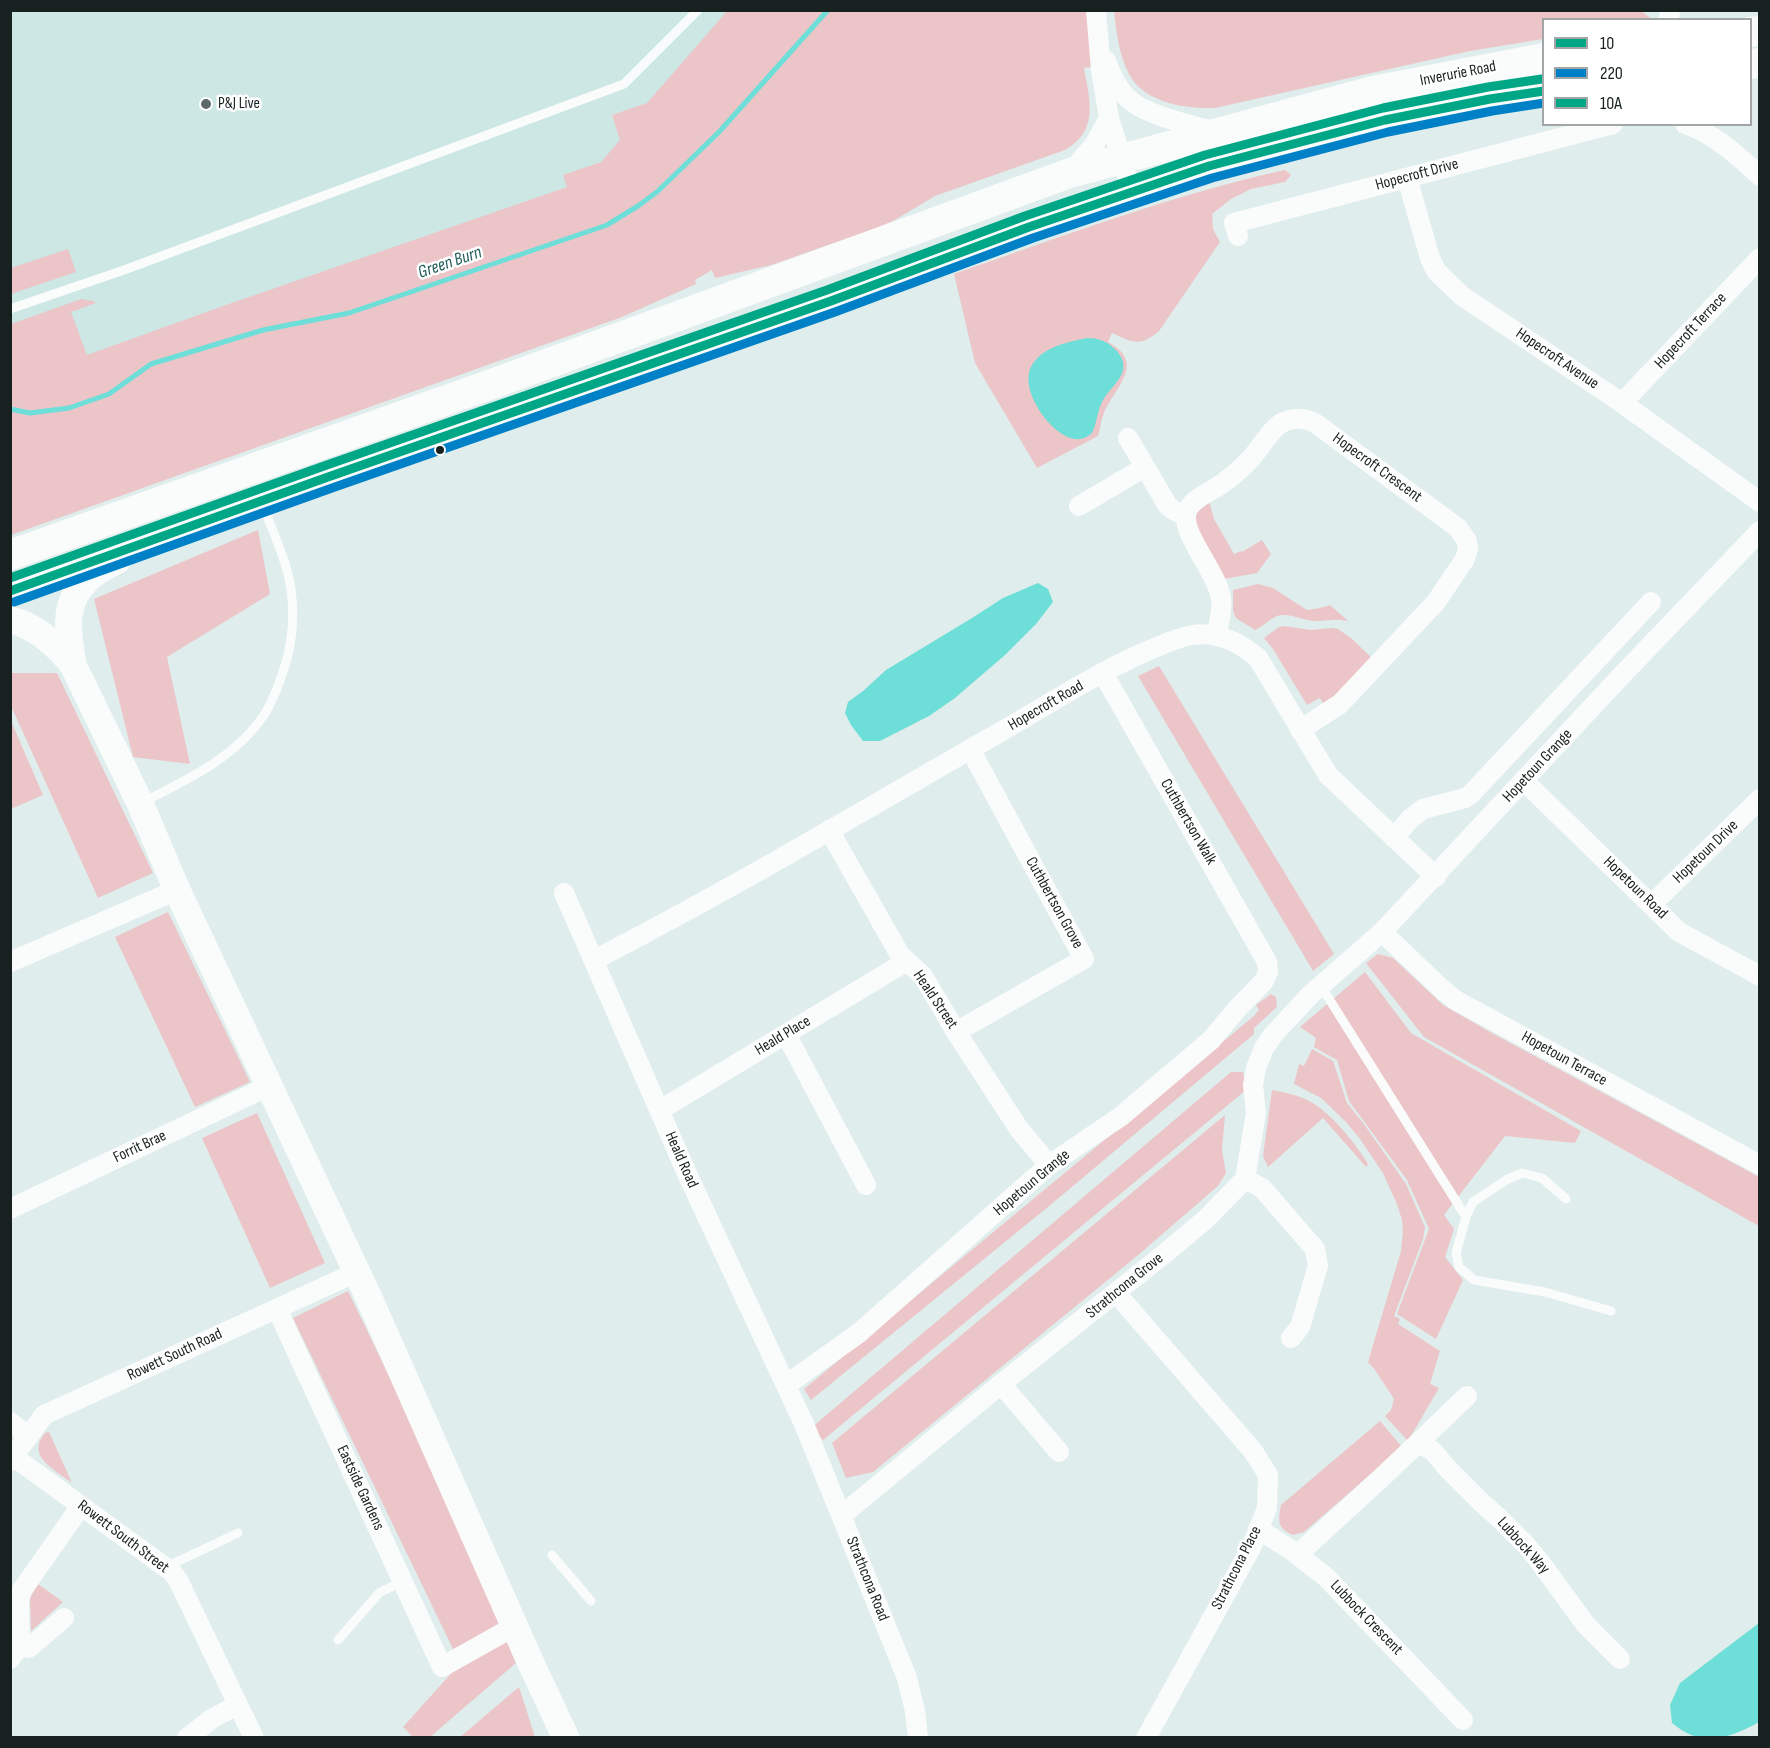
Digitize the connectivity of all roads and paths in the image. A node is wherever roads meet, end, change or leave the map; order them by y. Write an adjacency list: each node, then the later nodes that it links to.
1 (698, 10): 17 (lane)
2 (1096, 10): 3 (street)
3 (1098, 42): 6 (street); 9 (street)
4 (1542, 58): 9 (main road, Inverurie Road)
5 (1542, 91): 14 (main road, Inverurie Road)
6 (1109, 118): 10 (street); 11 (street)
7 (1605, 126): 13 (street, Hopecroft Drive)
8 (1690, 126): 12 (street)
9 (1217, 132): 10 (main road, Inverurie Road)
10 (1122, 159): 11 (main road, Inverurie Road); 14 (street)
11 (1070, 173): 27 (main road, Inverurie Road)
12 (1760, 176)
13 (1407, 178): 15 (street, Hopecroft Drive); 18 (street, Hopecroft Avenue)
14 (1132, 192): 26 (main road, Inverurie Road)
15 (1238, 237)
16 (1760, 258): 18 (street, Hopecroft Terrace)
17 (10, 309)
18 (1622, 404): 21 (street, Hopecroft Avenue)
19 (1128, 438): 20 (street)
20 (1145, 467): 22 (street); 23 (street)
21 (1760, 502)
22 (1079, 506)
23 (1186, 516): 31 (street); 34 (street, Hopecroft Crescent)
24 (268, 518): 38 (lane)
25 (1760, 531): 30 (street, Hopetoun Grange)
26 (144, 543): 28 (main road, Inverurie Road); 32 (street)
27 (10, 555)
28 (10, 591)
29 (10, 620): 32 (street)
30 (1669, 625): 36 (street, Hopetoun Grange); 40 (street, Hopetoun Grange)
31 (1217, 635): 33 (street, Hopecroft Road); 34 (street, Hopecroft Road)
32 (73, 665): 38 (street)
33 (1103, 673): 35 (street, Hopecroft Road); 49 (street, Cuthbertson Walk)
34 (1300, 730): 40 (street, Hopecroft Road)
35 (970, 750): 39 (street, Hopecroft Road); 52 (street, Cuthbertson Grove)
36 (1524, 781): 41 (street, Hopetoun Grange); 44 (street, Hopetoun Road)
37 (1760, 800): 44 (street, Hopetoun Drive)
38 (140, 803): 42 (street)
39 (829, 830): 46 (street, Hopecroft Road); 47 (street, Heald Street)
40 (1394, 838): 41 (street, Hopecroft Road)
41 (1436, 877): 45 (street, Hopetoun Grange)
42 (177, 890): 48 (street); 54 (street)
43 (564, 893): 46 (street, Heald Road)
44 (1652, 904): 50 (street, Hopetoun Road)
45 (1382, 932): 51 (street, Hopetoun Grange); 57 (street, Hopetoun Terrace)
46 (594, 960): 55 (street, Heald Road)
47 (907, 961): 52 (street, Heald Street); 53 (street, Heald Place)
48 (10, 962)
49 (1268, 972): 56 (street, Hopetoun Grange)
50 (1760, 976)
51 (1316, 990): 58 (street); 62 (lane)
52 (956, 1032): 56 (street, Heald Street)
53 (786, 1035): 55 (street, Heald Place); 59 (street)
54 (269, 1086): 61 (street, Forrit Brae); 63 (street)
55 (660, 1110): 69 (street, Heald Road)
56 (1049, 1165): 69 (street, Hopetoun Grange)
57 (1760, 1165)
58 (1245, 1179): 64 (street, Strathcona Grove); 67 (street)
59 (866, 1185)
60 (1566, 1199): 62 (lane)
61 (10, 1209)
62 (1466, 1217): 66 (lane)
63 (357, 1272): 65 (street, Rowett South Road); 87 (street)
64 (1116, 1293): 68 (street, Strathcona Grove); 79 (street, Strathcona Place)
65 (277, 1309): 73 (street, Rowett South Road); 84 (street, Eastside Gardens)
66 (1611, 1311)
67 (1291, 1338)
68 (1001, 1384): 75 (street); 78 (street, Strathcona Grove)
69 (786, 1385): 72 (street, Heald Road)
70 (1467, 1396): 74 (street)
71 (10, 1422): 73 (street)
72 (804, 1424): 78 (street, Strathcona Road)
73 (28, 1436): 76 (street, Rowett South Road)
74 (1418, 1443): 82 (street); 90 (street, Lubbock Way)
75 (1059, 1452)
76 (12, 1459): 77 (street, Rowett South Street)
77 (81, 1506): 83 (street, Rowett South Street); 89 (street)
78 (841, 1516): 96 (street, Strathcona Road)
79 (1258, 1529): 82 (street, Lubbock Crescent); 97 (street, Strathcona Place)
80 (238, 1533): 83 (lane)
81 (552, 1555): 85 (lane)
82 (1297, 1555): 92 (street, Lubbock Crescent)
83 (166, 1568): 91 (street, Rowett South Street)
84 (403, 1581): 87 (street, Eastside Gardens); 88 (lane)
85 (591, 1600)
86 (64, 1618): 89 (street)
87 (515, 1626): 95 (street)
88 (338, 1640)
89 (15, 1652)
90 (1620, 1659)
91 (238, 1705): 93 (street); 94 (street, Rowett South Street)
92 (1463, 1720)
93 (187, 1737)
94 (254, 1737)
95 (566, 1737)
96 (918, 1737)
97 (1146, 1737)

